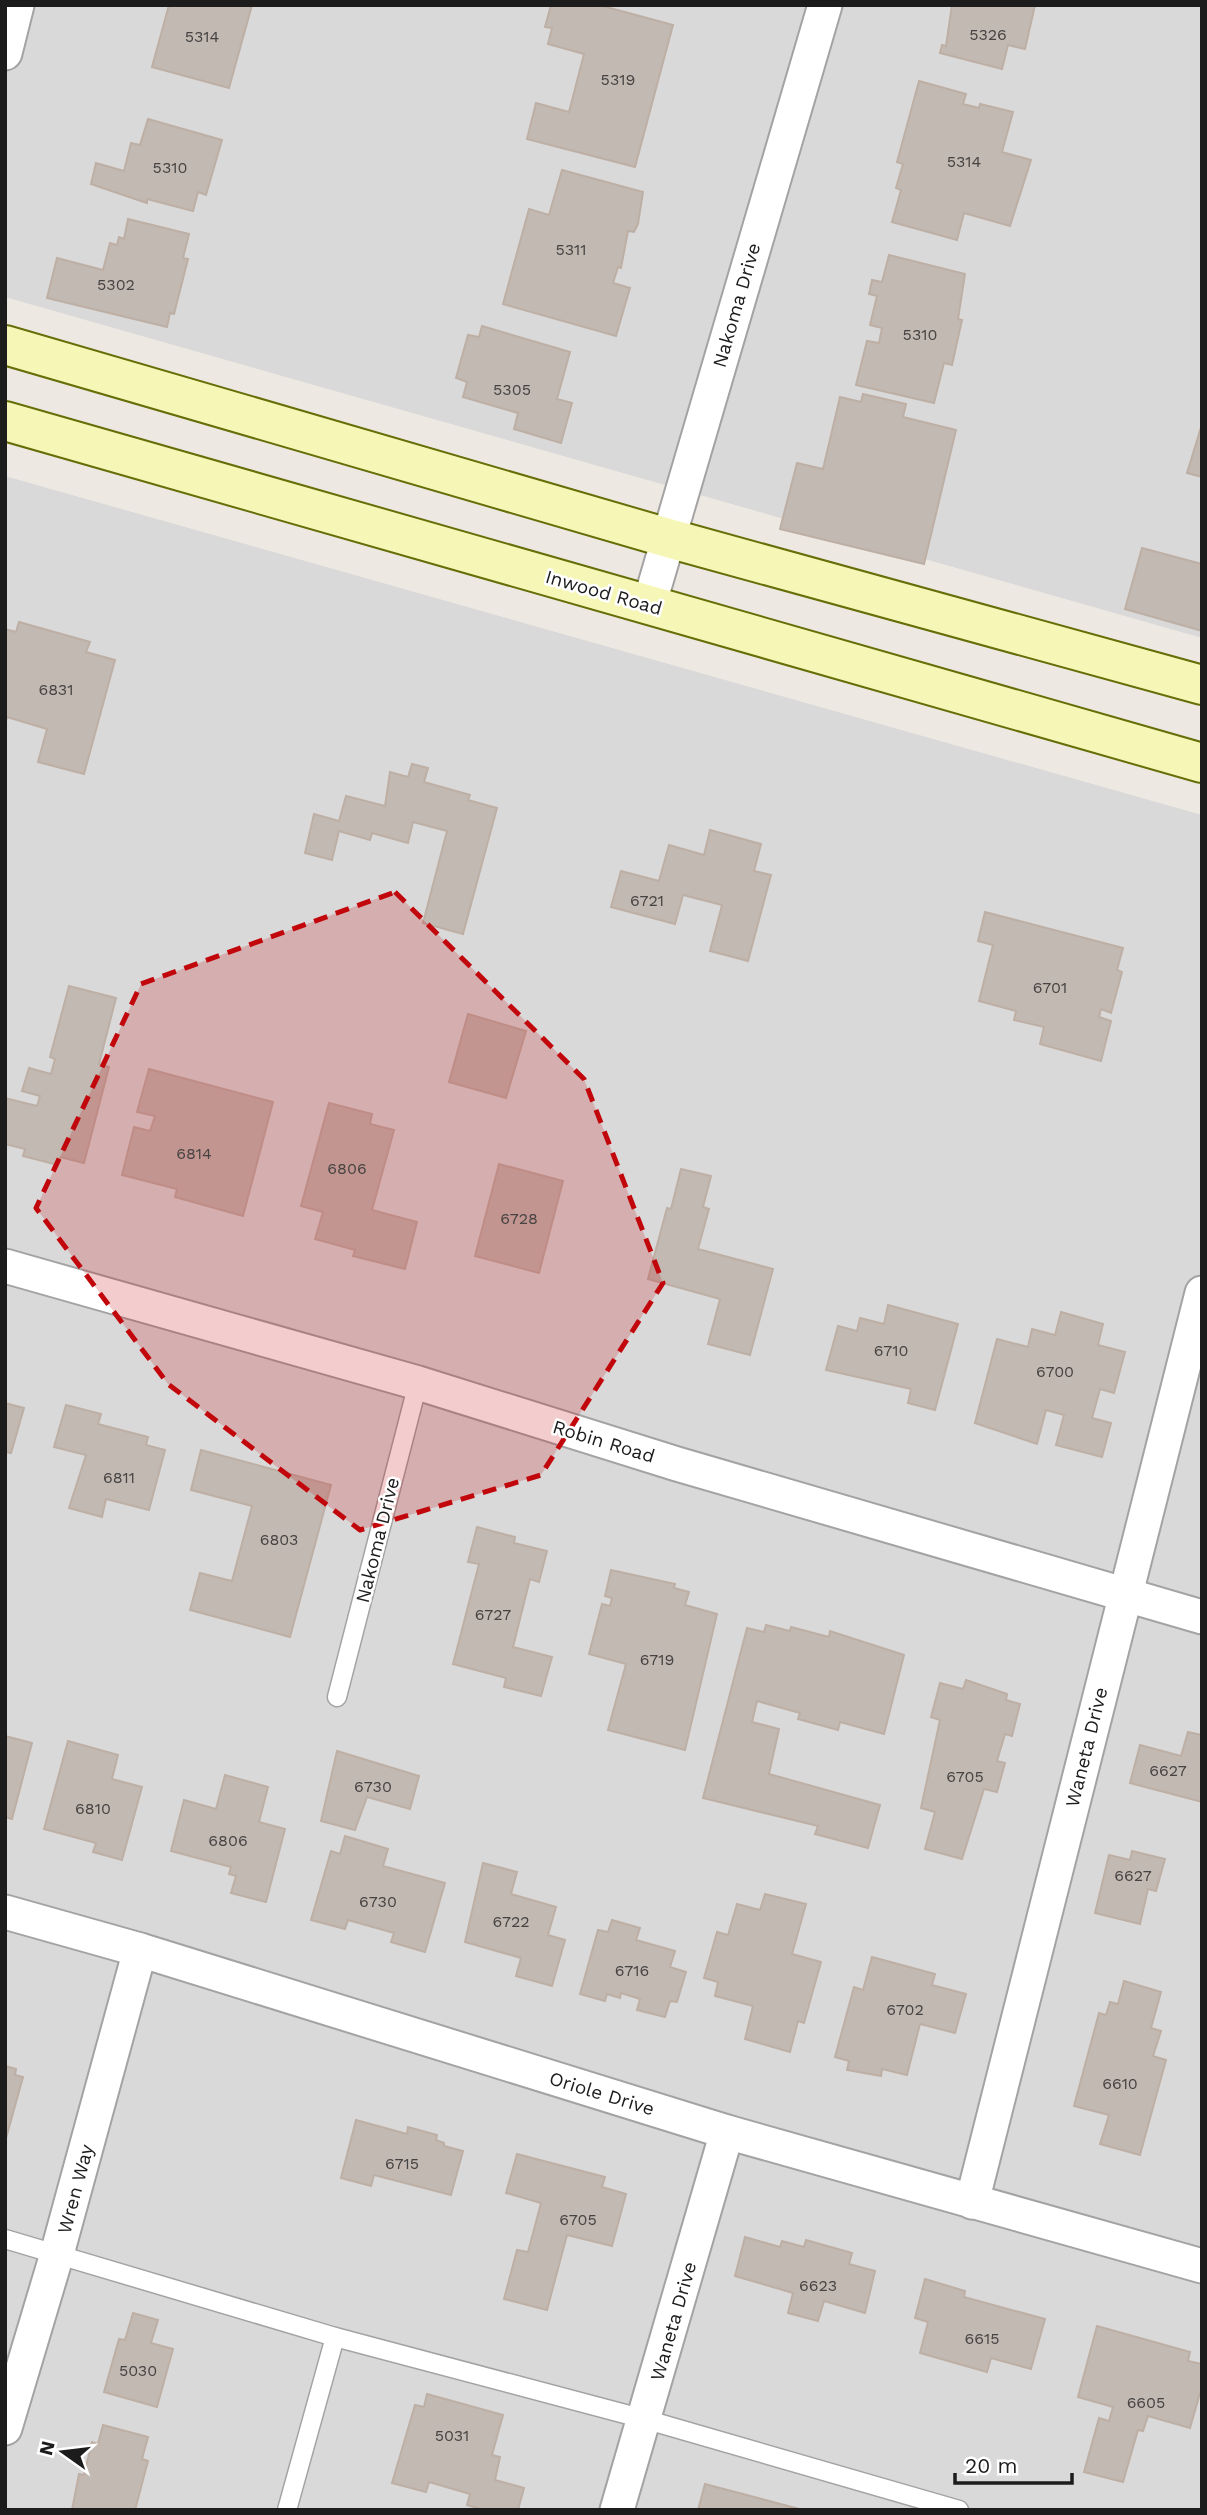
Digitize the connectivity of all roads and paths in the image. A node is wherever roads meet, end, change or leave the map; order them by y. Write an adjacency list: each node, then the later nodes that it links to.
1 (17, 5): 3 (street)
2 (825, 5): 6 (street, Nakoma Drive)
3 (5, 52)
4 (5, 345): 6 (main road)
5 (5, 421): 7 (main road, Inwood Road)
6 (668, 538): 7 (street, Nakoma Drive); 8 (main road)
7 (649, 605): 9 (main road, Inwood Road)
8 (1202, 685)
9 (1202, 763)
10 (5, 1266): 12 (street, Robin Road)
11 (1202, 1293): 13 (street, Waneta Drive)
12 (418, 1382): 13 (street, Robin Road); 15 (lane, Nakoma Drive)
13 (1124, 1595): 14 (street, Robin Road); 19 (street, Waneta Drive)
14 (1202, 1617)
15 (337, 1697)
16 (5, 1912): 17 (street, Oriole Drive)
17 (140, 1950): 18 (street, Oriole Drive); 21 (street, Wren Way)
18 (727, 2132): 19 (street, Oriole Drive); 24 (street, Waneta Drive)
19 (972, 2202): 22 (street, Oriole Drive)
20 (5, 2239): 21 (lane)
21 (57, 2254): 23 (lane); 25 (street, Wren Way)
22 (1202, 2266)
23 (335, 2337): 24 (lane); 27 (lane)
24 (645, 2419): 26 (lane); 28 (street, Waneta Drive)
25 (5, 2428)
26 (920, 2504): 29 (lane)
27 (287, 2510)
28 (617, 2510)
29 (959, 2510)

